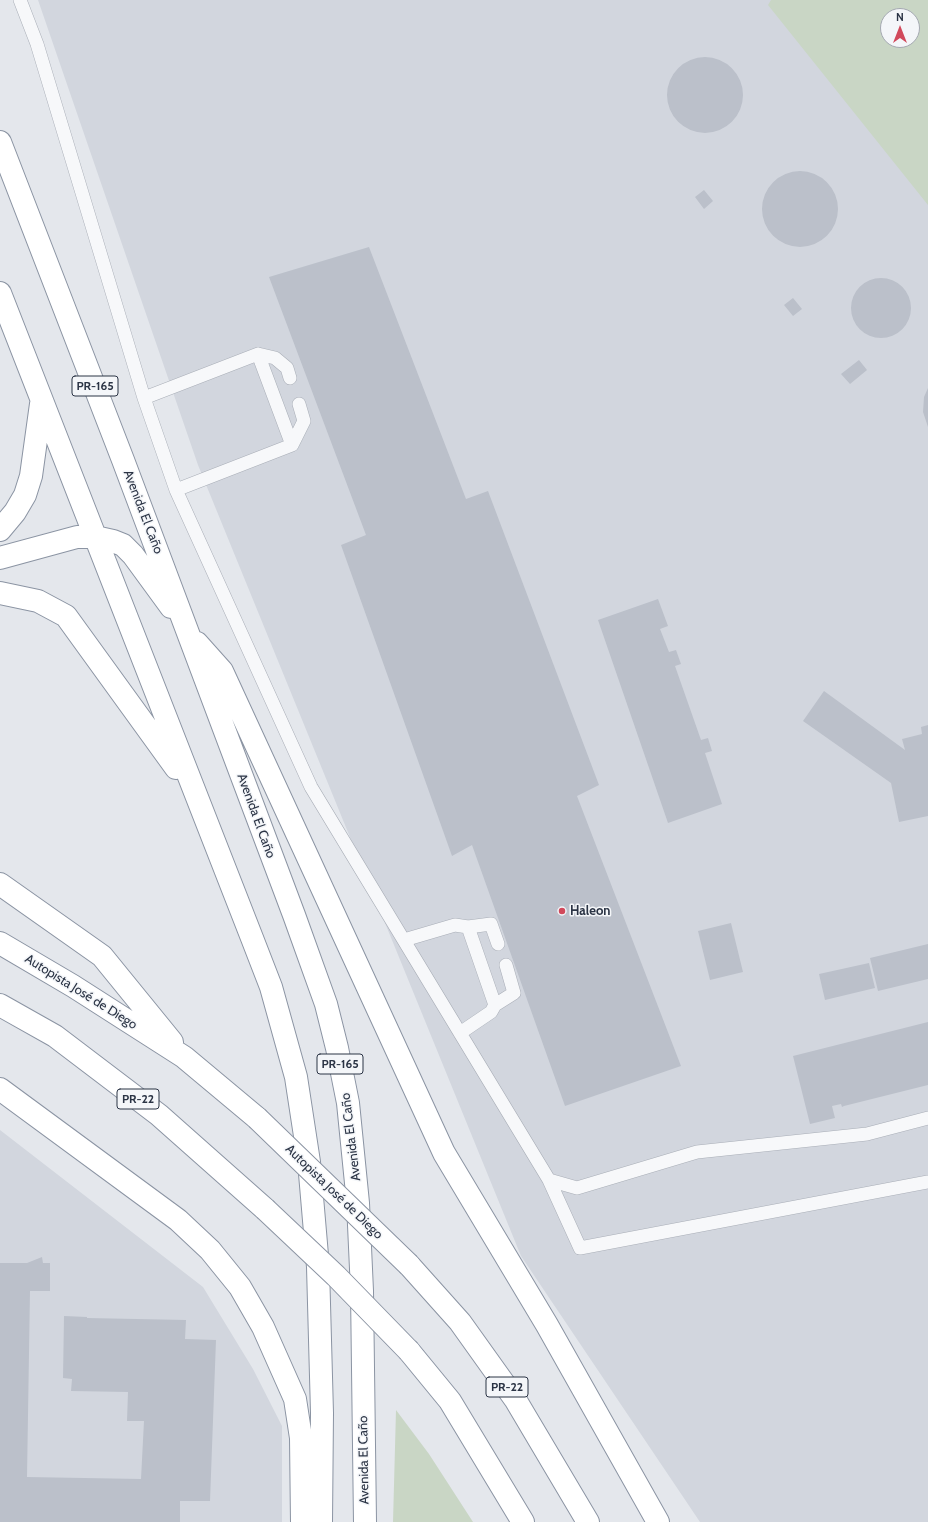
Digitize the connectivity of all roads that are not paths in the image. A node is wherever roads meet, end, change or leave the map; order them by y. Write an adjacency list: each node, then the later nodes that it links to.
1 (20, 0): 6 (lane)
2 (0, 142): 15 (highway, Avenida El Caño / PR-165)
3 (0, 293): 7 (highway)
4 (258, 354): 5 (lane); 6 (lane); 9 (lane)
5 (290, 378)
6 (144, 398): 10 (lane)
7 (41, 401): 11 (highway); 12 (highway)
8 (299, 404): 9 (lane)
9 (292, 446): 10 (lane)
10 (176, 490): 19 (lane)
11 (0, 530)
12 (95, 537): 13 (highway); 15 (highway); 16 (highway)
13 (0, 558)
14 (0, 593): 16 (highway)
15 (188, 632): 33 (highway, Avenida El Caño / PR-165); 36 (highway)
16 (194, 794): 32 (highway)
17 (0, 884): 26 (highway)
18 (468, 927): 19 (lane); 21 (lane); 24 (lane)
19 (404, 940): 25 (lane)
20 (0, 943): 26 (highway, Autopista José de Diego / PR-22)
21 (498, 944)
22 (506, 965): 24 (lane)
23 (0, 1005): 34 (highway, PR-22, bridge)
24 (495, 1005): 25 (lane)
25 (460, 1033): 29 (lane)
26 (184, 1057): 35 (highway, Autopista José de Diego / PR-22, bridge)
27 (0, 1089): 31 (highway)
28 (928, 1118): 29 (lane)
29 (549, 1180): 30 (lane)
30 (928, 1182)
31 (302, 1522)
32 (321, 1522)
33 (365, 1522)
34 (523, 1522)
35 (588, 1522)
36 (658, 1522)

